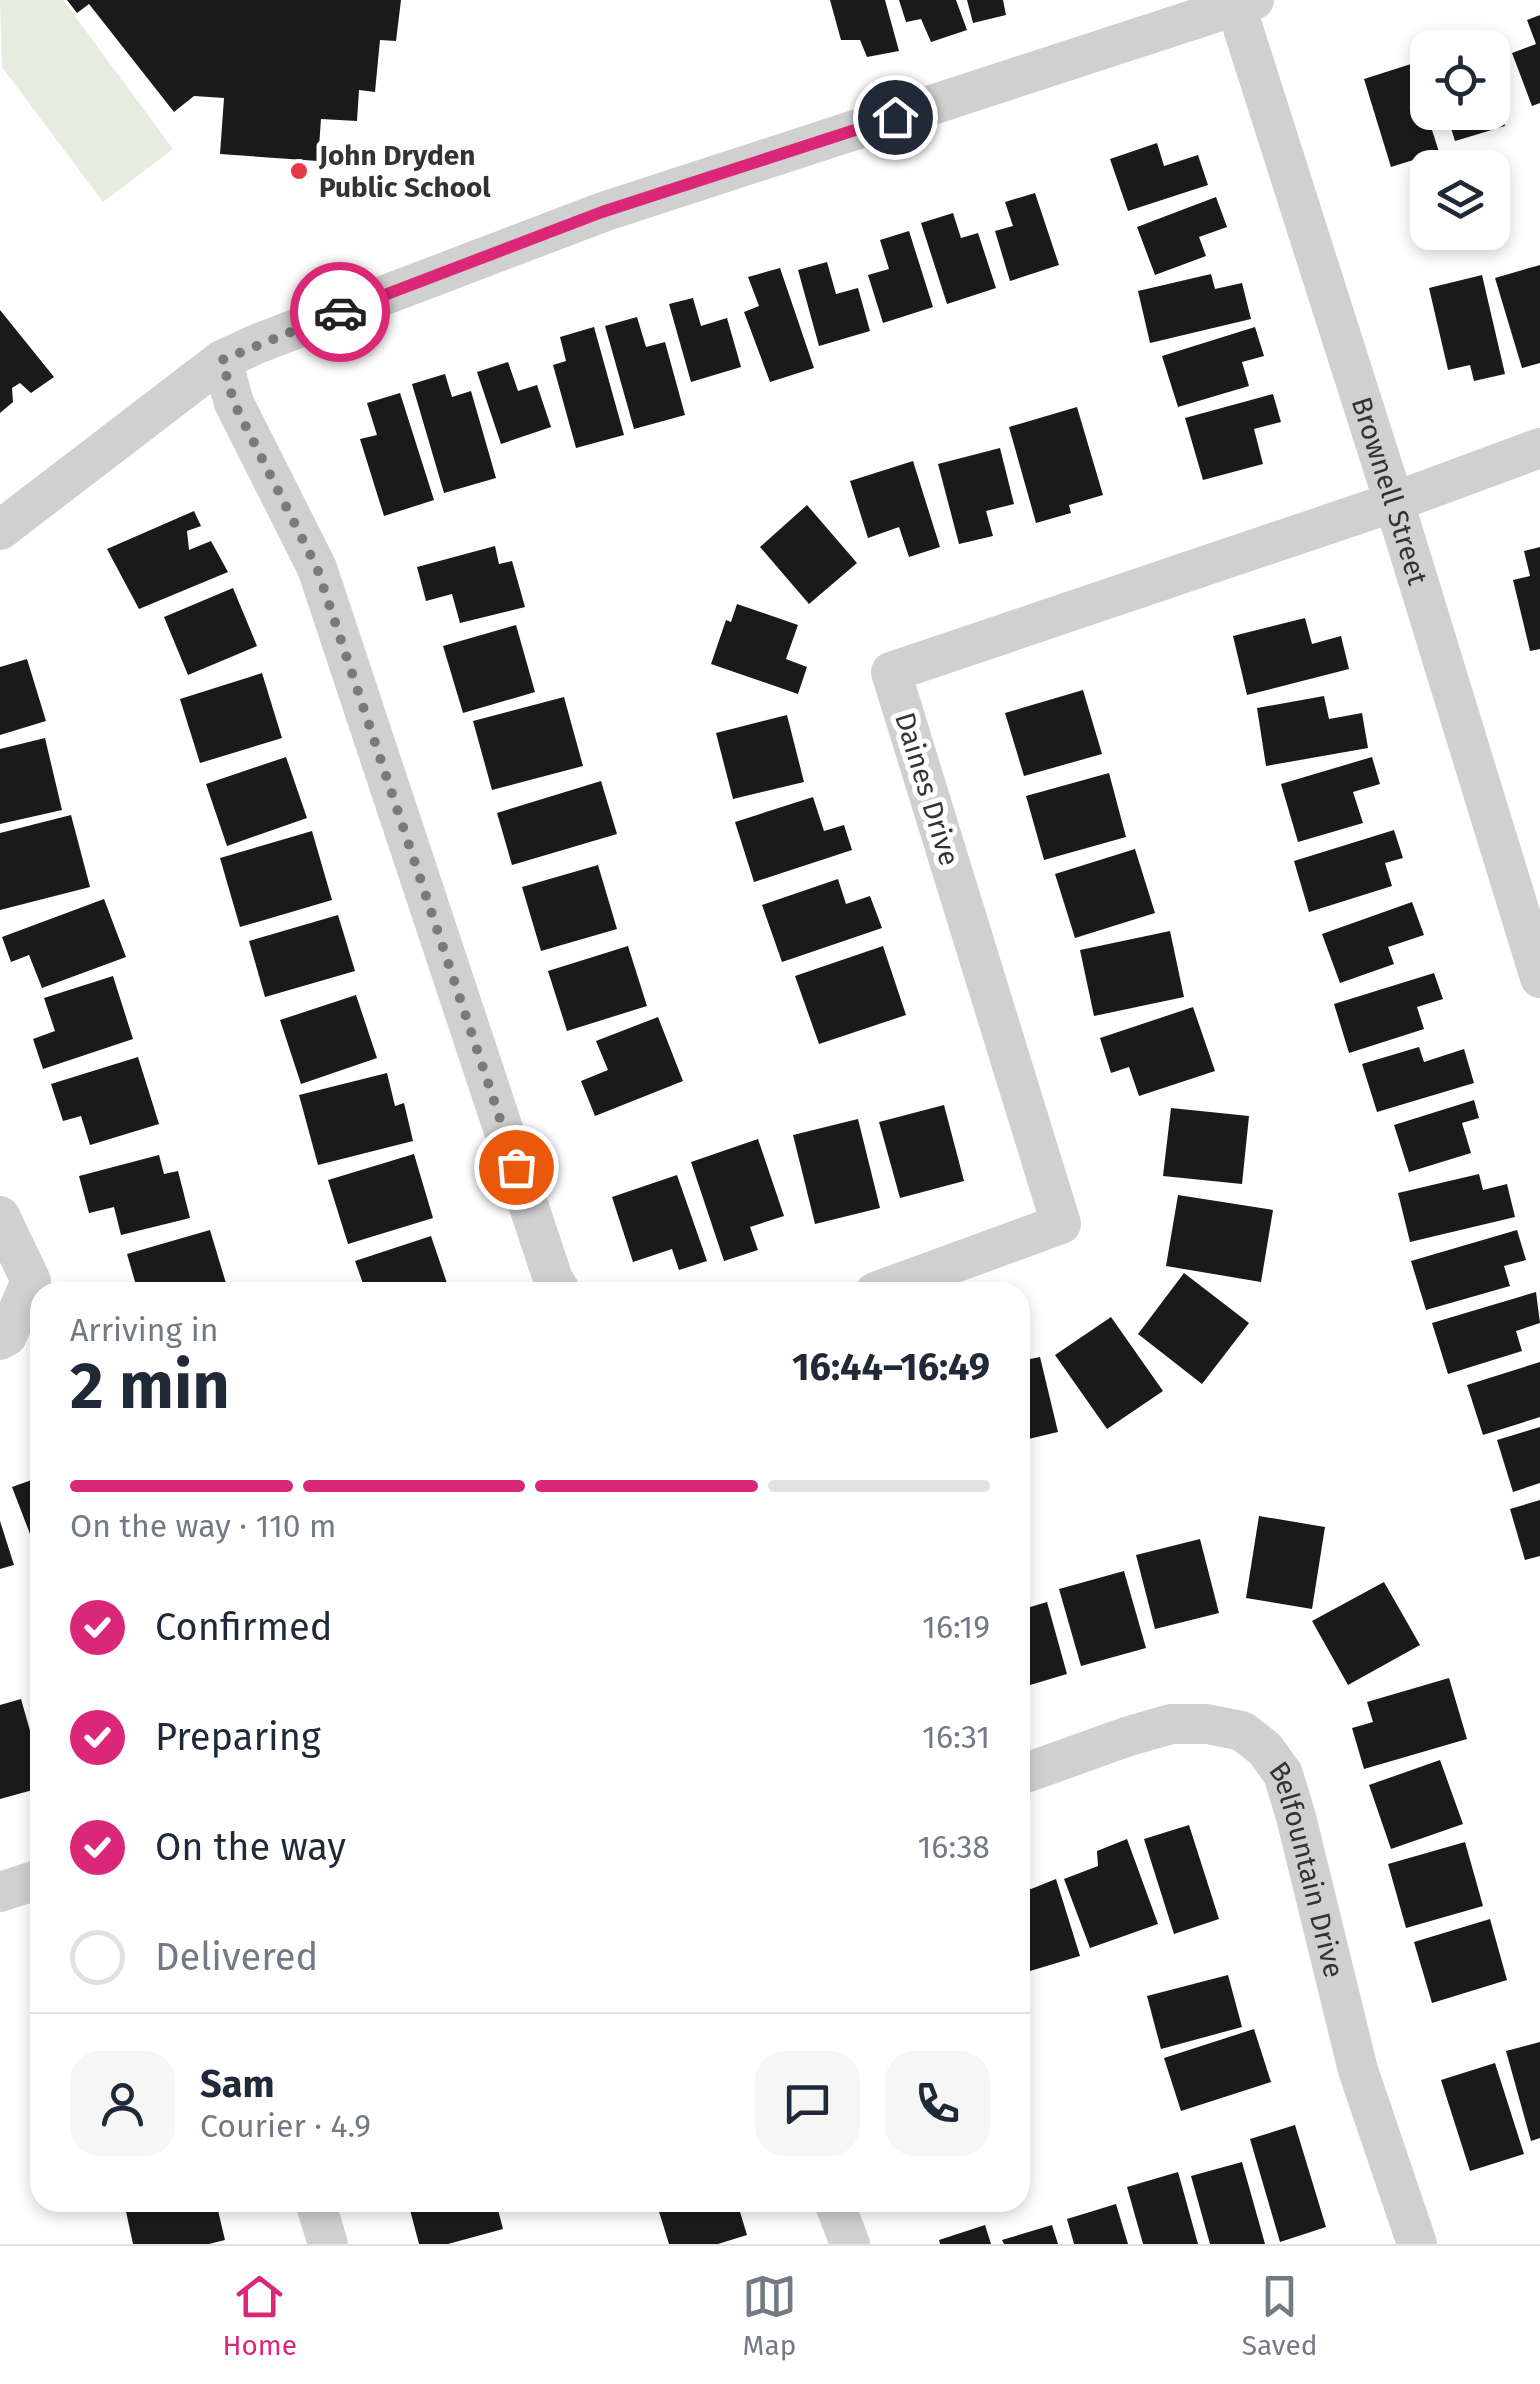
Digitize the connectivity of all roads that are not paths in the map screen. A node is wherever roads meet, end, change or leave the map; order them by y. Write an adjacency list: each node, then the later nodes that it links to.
1 (1241, 2): 2 (street); 4 (street, Brownell Street)
2 (222, 360): 5 (street); 9 (street)
3 (1540, 448): 4 (street)
4 (1394, 502): 6 (street, Brownell Street); 10 (street, Daines Drive)
5 (0, 530)
6 (1540, 978)
7 (0, 1216): 8 (street)
8 (31, 1282)
9 (554, 1282)
10 (902, 1282)
11 (30, 1283): 12 (street)
12 (0, 1340)
13 (1030, 1772): 20 (street, Belfountain Drive)
14 (30, 1882): 15 (street)
15 (0, 1892)
16 (318, 2212): 18 (street)
17 (838, 2212): 19 (street)
18 (328, 2244)
19 (850, 2244)
20 (1417, 2244)

